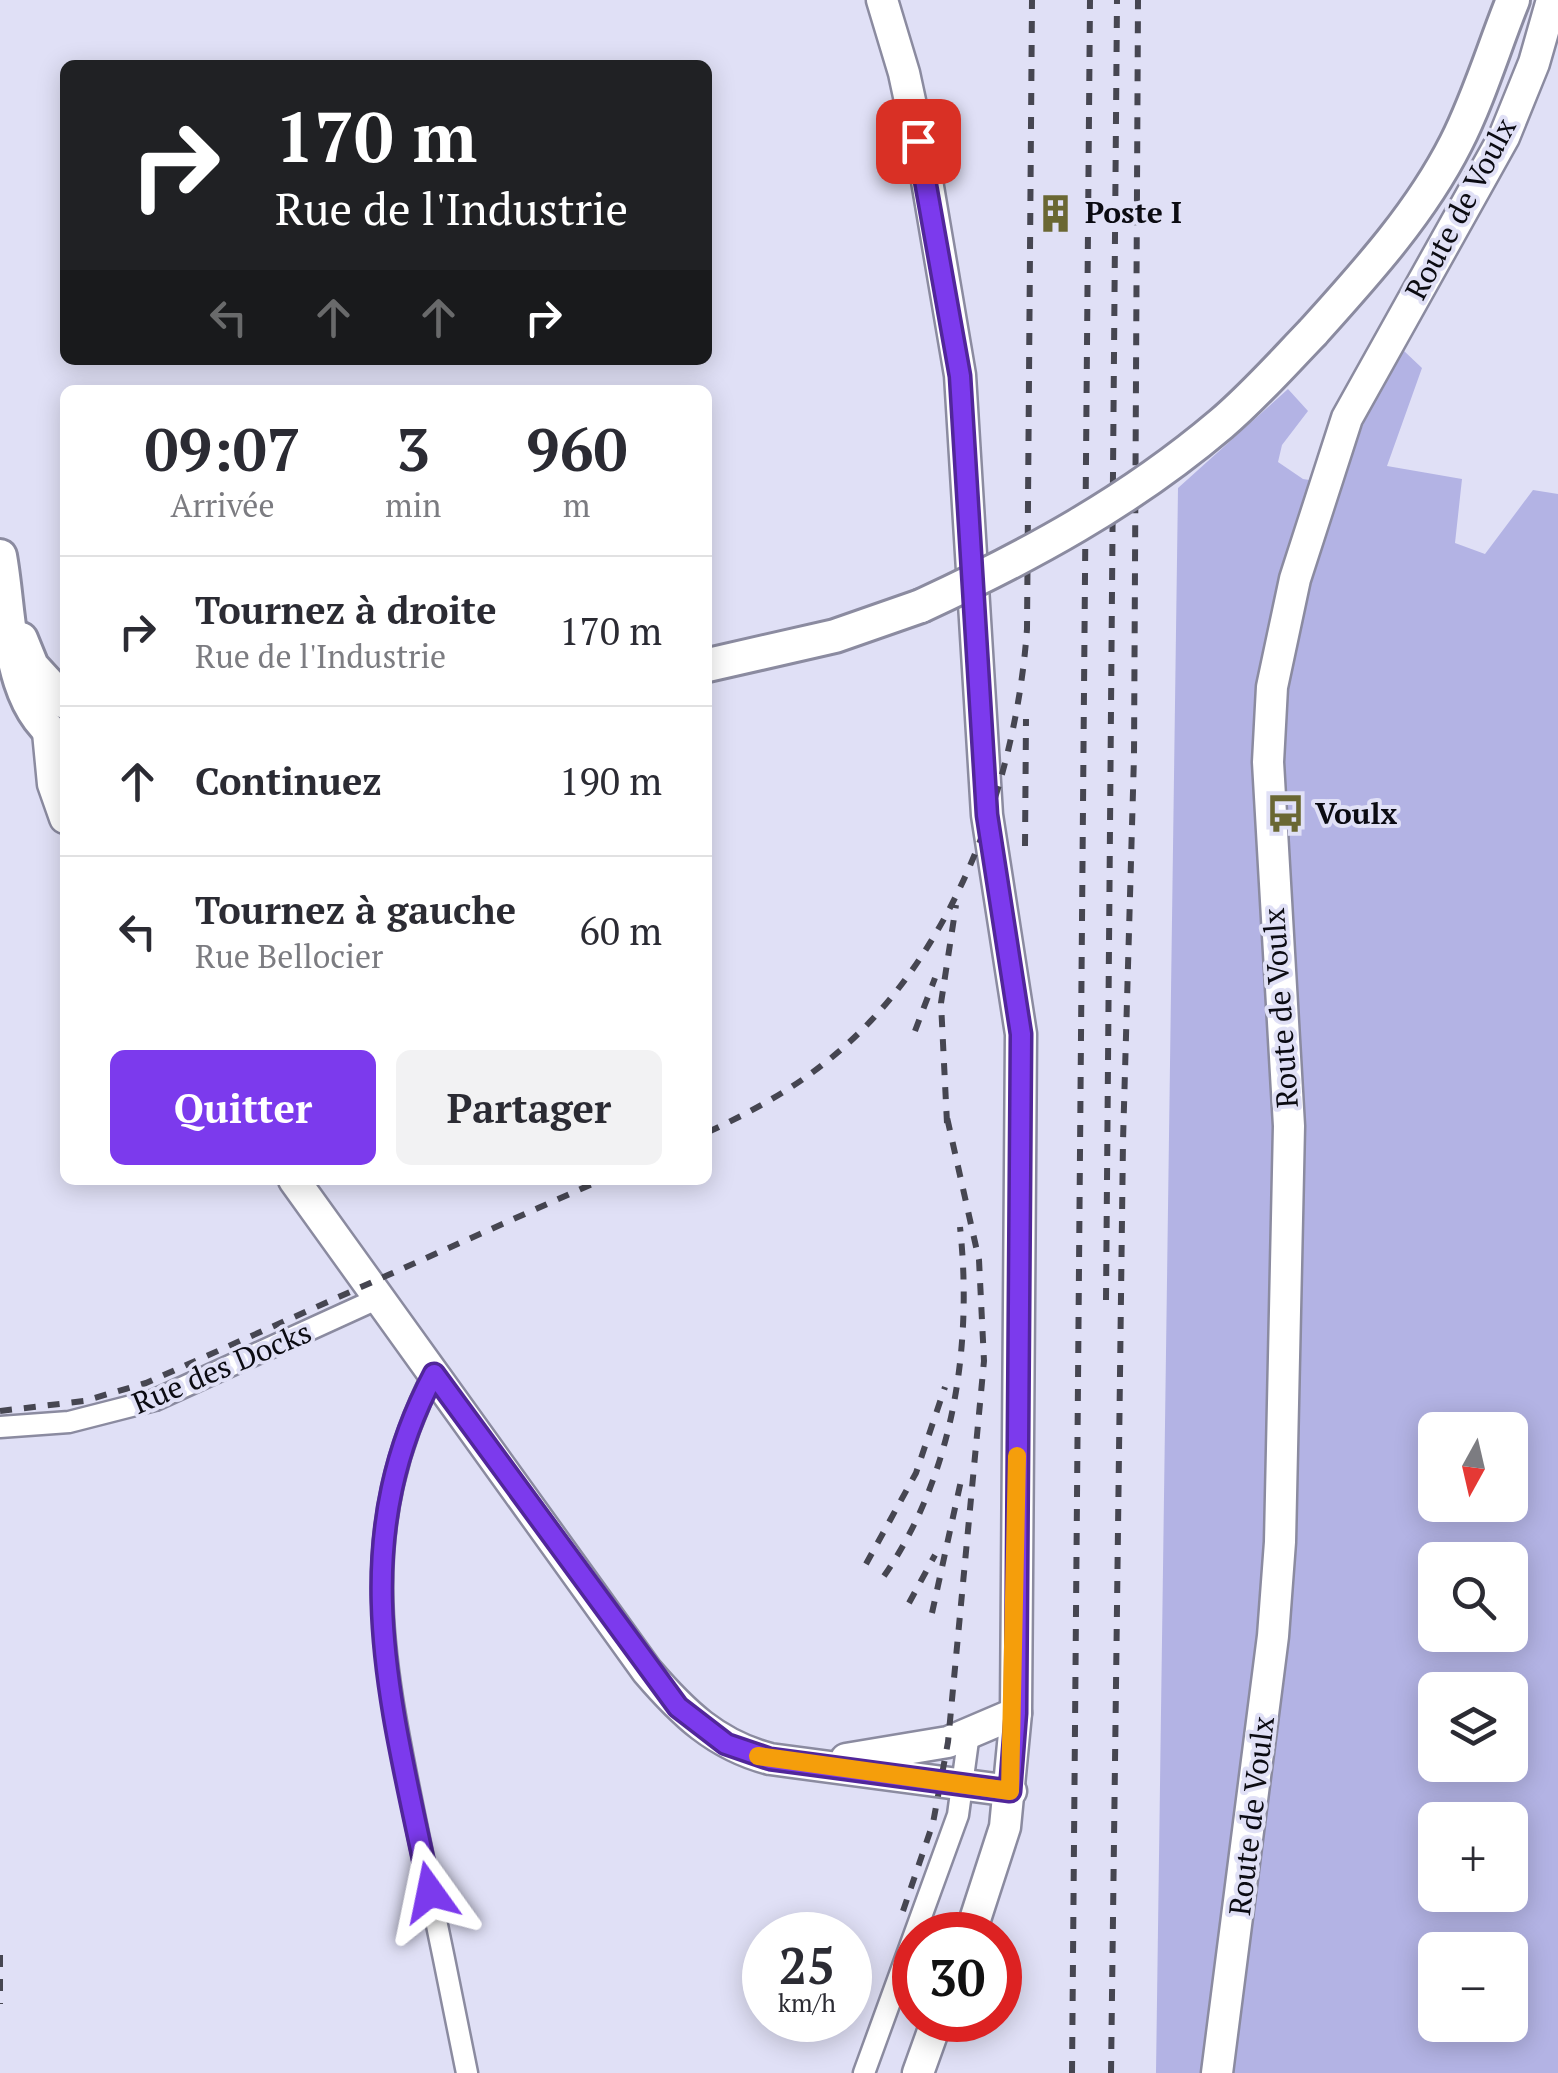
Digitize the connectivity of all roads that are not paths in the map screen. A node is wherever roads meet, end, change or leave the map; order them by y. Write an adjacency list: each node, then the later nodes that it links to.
1 (882, 0): 14 (main road)
2 (1513, 0): 6 (main road, bridge)
3 (1552, 0): 24 (main road, Route de Voulx)
4 (0, 556): 5 (main road)
5 (11, 616): 7 (main road); 8 (main road)
6 (712, 664)
7 (60, 697)
8 (58, 743): 9 (main road)
9 (60, 805)
10 (298, 1185): 11 (main road)
11 (379, 1298): 12 (main road); 13 (street, Rue des Docks)
12 (434, 1374): 16 (main road); 21 (street)
13 (0, 1427)
14 (1016, 1713): 15 (main road); 18 (main road)
15 (969, 1734): 16 (main road); 17 (street)
16 (819, 1764): 17 (main road)
17 (962, 1784): 18 (main road); 22 (street)
18 (1010, 1791): 19 (main road)
19 (978, 1912)
20 (929, 2042): 23 (main road)
21 (467, 2073)
22 (864, 2073)
23 (918, 2073)
24 (1216, 2073)

